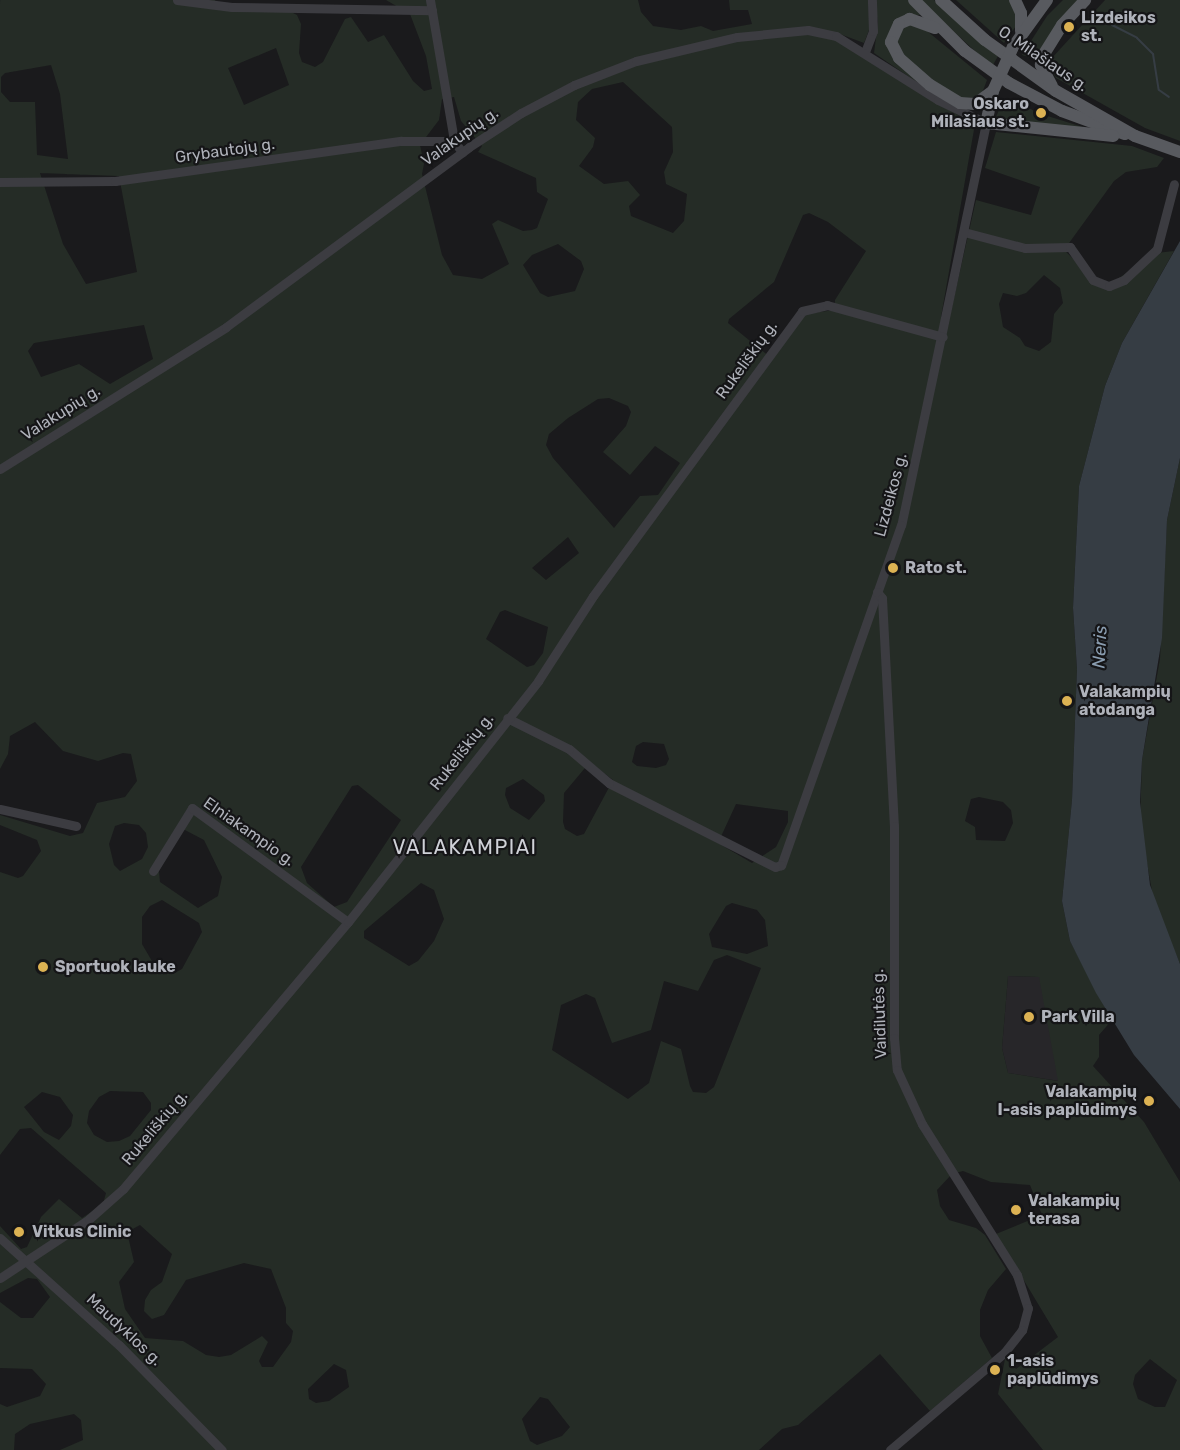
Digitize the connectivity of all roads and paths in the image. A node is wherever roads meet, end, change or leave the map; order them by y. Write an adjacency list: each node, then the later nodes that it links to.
1 (177, 0): 9 (street)
2 (430, 0): 9 (street)
3 (872, 0): 12 (street)
4 (914, 0): 10 (main road, O. Milašiaus g.)
5 (941, 0): 15 (main road, O. Milašiaus g.)
6 (1015, 0): 11 (main road)
7 (1047, 0): 11 (main road)
8 (1085, 0): 15 (main road)
9 (432, 10): 19 (street)
10 (944, 32): 16 (main road); 18 (main road, O. Milašiaus g.)
11 (1020, 35): 14 (main road, bridge)
12 (865, 52): 13 (street, Valakupių g.); 20 (street, Valakupių g.)
13 (923, 90): 16 (street); 17 (street, Valakupių g.)
14 (993, 91): 16 (main road); 17 (main road)
15 (1056, 91): 18 (main road, O. Milašiaus g.)
16 (948, 97)
17 (986, 123): 18 (main road); 24 (street, Lizdeikos g.)
18 (1135, 135): 21 (main road, O. Milašiaus g.)
19 (454, 141): 20 (street); 22 (street, Grybautojų g.)
20 (462, 152): 26 (street, Valakupių g.)
21 (1180, 152)
22 (0, 182)
23 (1174, 184): 24 (street)
24 (964, 232): 25 (street, Lizdeikos g.)
25 (943, 337): 27 (street, Lizdeikos g.); 28 (street, Rukeliškių g.)
26 (0, 469)
27 (878, 592): 28 (street, Lizdeikos g.); 37 (street, Vaidilutės g.)
28 (507, 718): 32 (street, Rukeliškių g.)
29 (0, 809): 30 (street)
30 (76, 826)
31 (153, 872): 32 (street, Elniakampio g.)
32 (348, 922): 34 (street, Rukeliškių g.)
33 (0, 1238): 34 (street, Maudyklos g.)
34 (28, 1260): 35 (street, Rukeliškių g.); 36 (street, Maudyklos g.)
35 (0, 1278)
36 (222, 1450)
37 (890, 1450)

